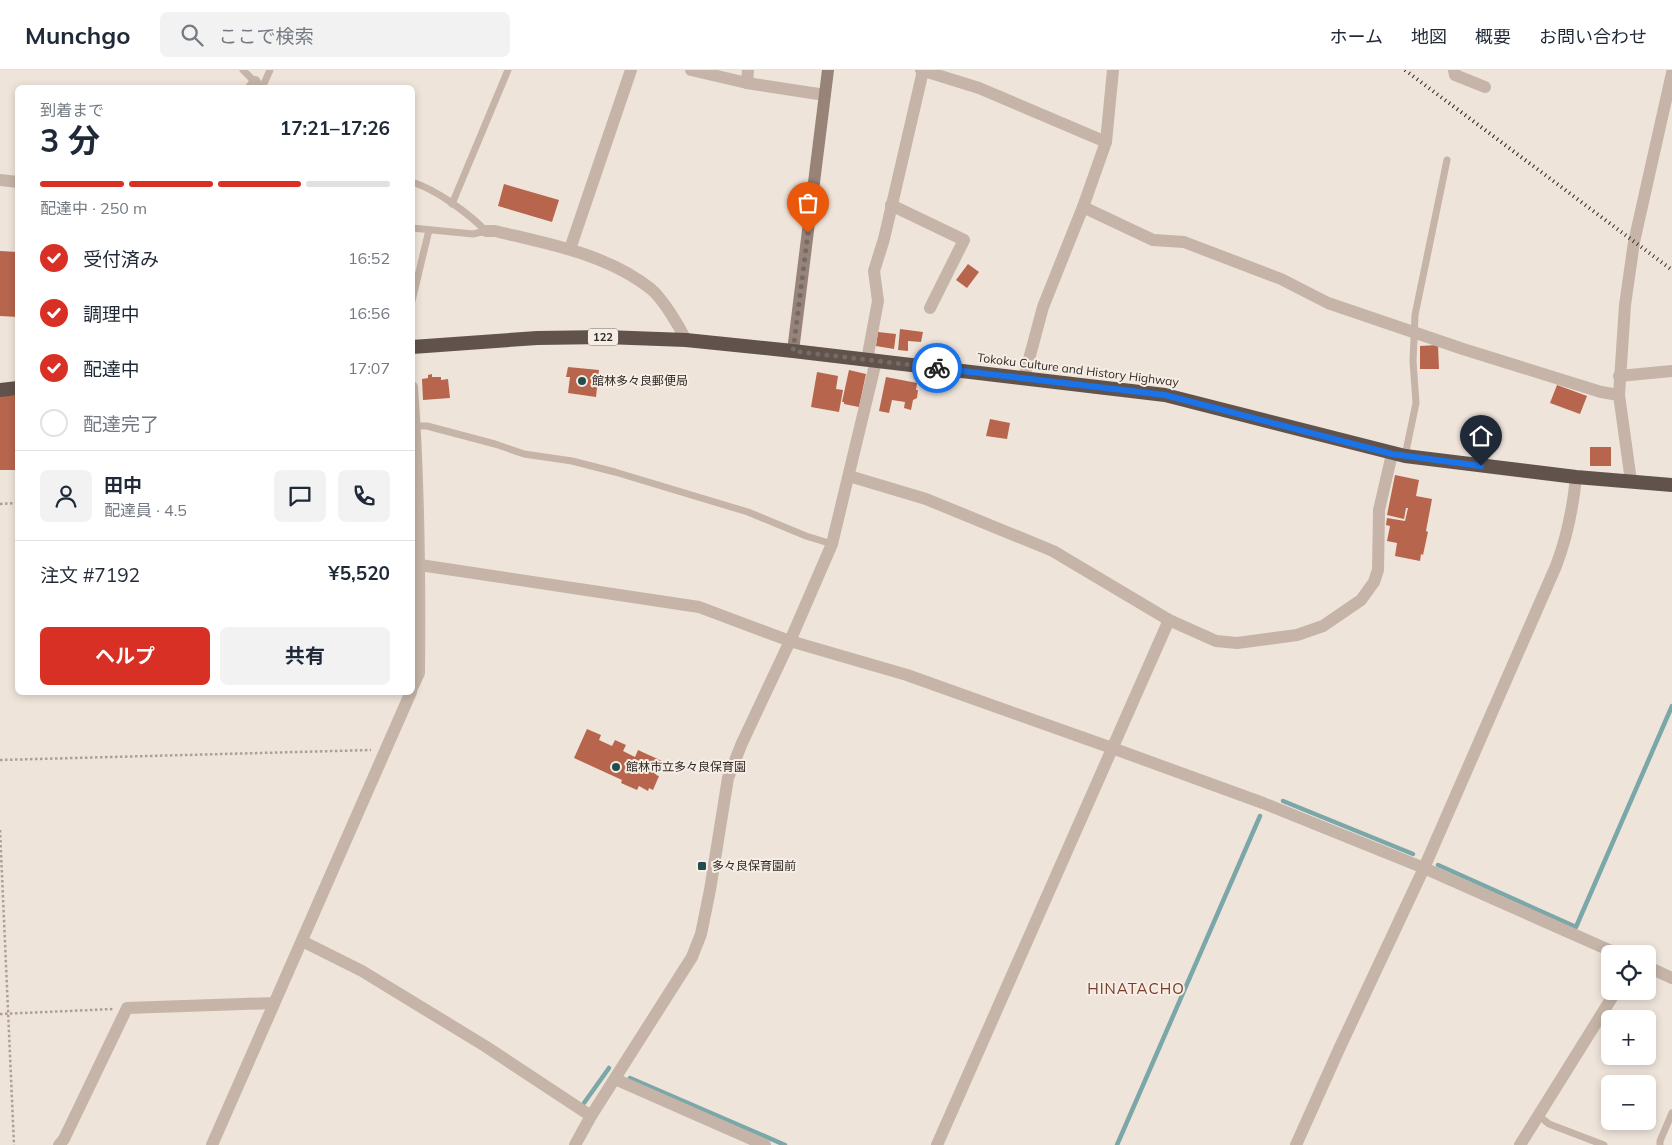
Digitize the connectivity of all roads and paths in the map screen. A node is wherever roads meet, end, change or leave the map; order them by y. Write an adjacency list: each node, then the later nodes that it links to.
1 (243, 70): 12 (lane)
2 (270, 70): 13 (lane)
3 (508, 70): 21 (lane)
4 (631, 70): 27 (street)
5 (690, 70): 11 (street)
6 (828, 70): 15 (main road)
7 (922, 70): 16 (street); 22 (street)
8 (1113, 70): 16 (street)
9 (1454, 70): 14 (street)
10 (1672, 73): 36 (street)
11 (748, 76): 15 (street)
12 (256, 85)
13 (258, 85)
14 (1485, 87)
15 (825, 95): 33 (main road)
16 (1106, 142): 23 (street)
17 (1447, 160): 30 (lane)
18 (0, 180): 19 (street)
19 (15, 182)
20 (415, 183): 21 (lane)
21 (452, 204): 26 (lane)
22 (891, 205): 29 (street); 34 (street)
23 (1083, 208): 30 (street); 37 (street)
24 (415, 228): 25 (lane)
25 (429, 230): 26 (lane); 28 (lane)
26 (486, 231): 27 (street)
27 (570, 249): 31 (street)
28 (415, 288)
29 (930, 308)
30 (1414, 333): 40 (street); 42 (lane)
31 (686, 340): 32 (highway, Tokoku Culture and History Highway / 122); 33 (highway, Tokoku Culture and History Highway / 122)
32 (415, 347)
33 (793, 351): 34 (highway, Tokoku Culture and History Highway / 122)
34 (872, 360): 37 (highway, Tokoku Culture and History Highway / 122); 43 (street)
35 (1672, 371): 36 (street)
36 (1619, 376): 40 (street)
37 (1024, 378): 42 (highway, Tokoku Culture and History Highway / 122)
38 (15, 388): 39 (highway)
39 (0, 390)
40 (1619, 395): 45 (street)
41 (415, 426): 49 (lane); 50 (street)
42 (1398, 455): 44 (highway, Tokoku Culture and History Highway / 122); 51 (street)
43 (849, 476): 49 (street); 51 (street)
44 (1576, 477): 45 (highway, Tokoku Culture and History Highway / 122); 59 (street)
45 (1631, 481): 46 (highway, Tokoku Culture and History Highway / 122)
46 (1672, 485)
47 (15, 503): 48 (path)
48 (0, 504)
49 (832, 544): 52 (street)
50 (416, 564): 52 (street); 53 (street)
51 (1168, 620): 55 (street)
52 (790, 641): 55 (street); 69 (street)
53 (415, 682)
54 (409, 695): 56 (street)
55 (1112, 748): 59 (street); 78 (street)
56 (386, 750): 57 (path); 60 (street)
57 (0, 760)
58 (0, 830): 68 (path)
59 (1424, 868): 61 (street); 79 (street)
60 (302, 941): 65 (street); 71 (street)
61 (1601, 946)
62 (1656, 971): 63 (street)
63 (1672, 978)
64 (1610, 1000): 72 (street)
65 (274, 1003): 66 (street); 75 (street)
66 (127, 1008): 68 (path); 74 (street)
67 (0, 1014): 68 (path)
68 (9, 1014): 73 (path)
69 (615, 1079): 71 (street); 77 (street)
70 (1672, 1113): 82 (lane)
71 (591, 1116): 76 (street)
72 (1539, 1116): 80 (street); 81 (lane)
73 (14, 1145)
74 (59, 1145)
75 (212, 1145)
76 (576, 1145)
77 (764, 1145)
78 (937, 1145)
79 (1296, 1145)
80 (1520, 1145)
81 (1604, 1145)
82 (1660, 1145)

